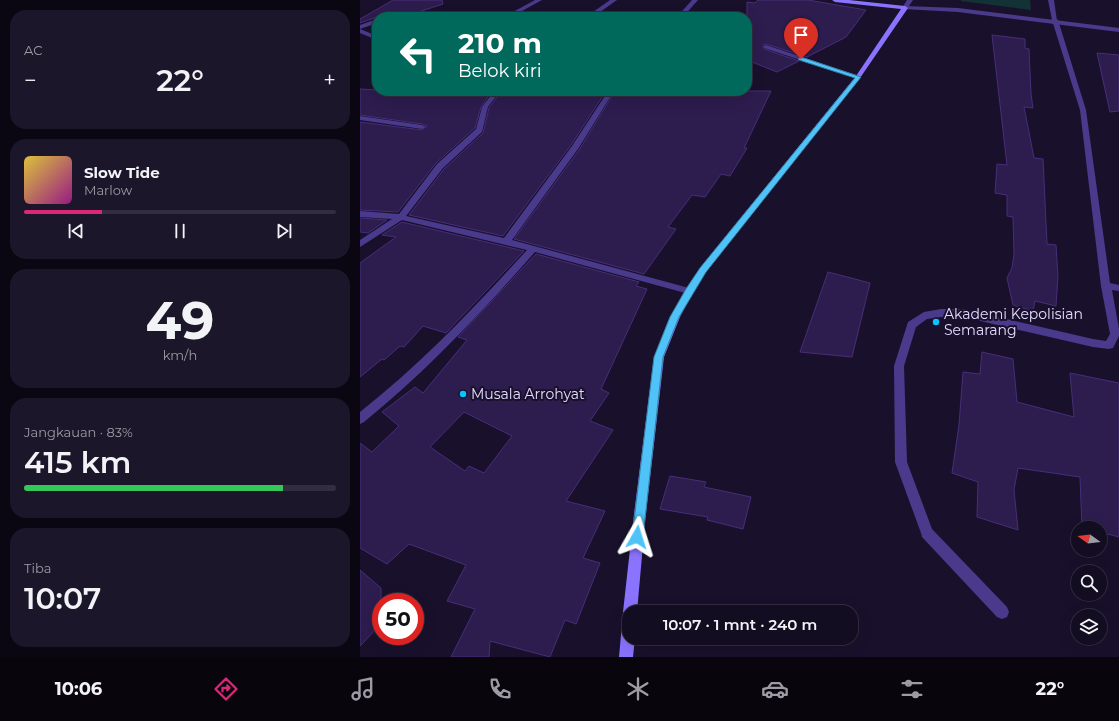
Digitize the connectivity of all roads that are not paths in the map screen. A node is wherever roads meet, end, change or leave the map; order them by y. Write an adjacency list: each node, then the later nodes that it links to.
1 (539, 0): 7 (street)
2 (614, 0): 8 (street)
3 (694, 0): 9 (street)
4 (836, 0): 6 (main road)
5 (1051, 0): 10 (street)
6 (908, 4): 10 (street); 17 (main road)
7 (516, 12)
8 (596, 12)
9 (685, 12)
10 (1055, 20): 13 (street); 27 (street)
11 (372, 23): 12 (street)
12 (360, 28)
13 (1119, 30)
14 (360, 32): 15 (street)
15 (372, 36)
16 (766, 47): 17 (street)
17 (858, 77): 29 (main road)
18 (493, 96): 23 (street)
19 (608, 96): 24 (street)
20 (360, 118): 21 (street)
21 (422, 127)
22 (360, 214): 23 (street)
23 (401, 217): 24 (street); 25 (street)
24 (506, 241): 26 (street)
25 (360, 244)
26 (532, 249): 29 (street); 30 (street)
27 (1106, 286): 28 (street); 32 (street)
28 (1119, 288)
29 (689, 291): 31 (main road)
30 (360, 419)
31 (631, 605)
32 (1002, 612)
33 (627, 645): 34 (main road)
34 (626, 657)

